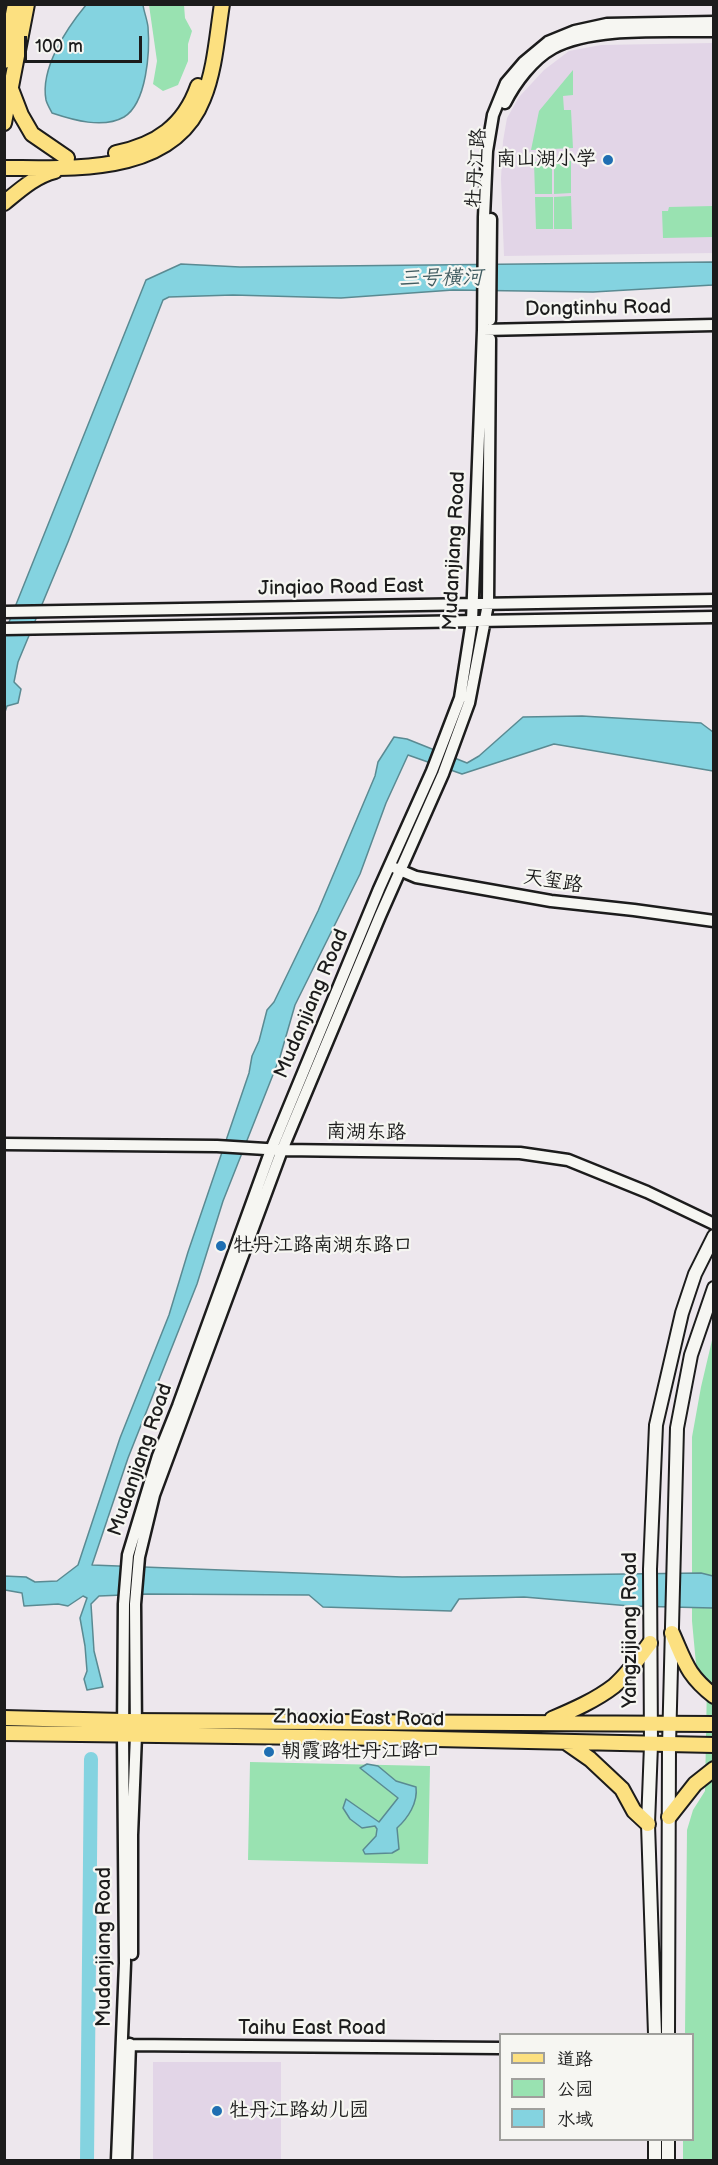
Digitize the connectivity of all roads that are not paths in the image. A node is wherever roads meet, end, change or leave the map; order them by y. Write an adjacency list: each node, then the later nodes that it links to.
1 (15, 4): 7 (main road)
2 (27, 4): 8 (main road)
3 (214, 4): 11 (main road)
4 (222, 4): 11 (main road)
5 (714, 22): 14 (street, Mudanjiang Road)
6 (714, 31): 14 (street, 牡丹江路)
7 (4, 61)
8 (11, 89): 9 (main road); 11 (main road)
9 (4, 123)
10 (4, 159): 11 (main road)
11 (70, 162): 12 (main road); 13 (main road)
12 (4, 168)
13 (4, 203)
14 (487, 258): 16 (street, Mudanjiang Road)
15 (714, 325): 16 (street, Dongtinhu Road)
16 (486, 330): 18 (street, Mudanjiang Road); 19 (street, Mudanjiang Road)
17 (714, 600): 19 (street, Jinqiao Road East)
18 (472, 604): 19 (street, Jinqiao Road East); 20 (street, Jinqiao Road East); 22 (street, Mudanjiang Road)
19 (488, 604): 23 (street, Mudanjiang Road)
20 (5, 612)
21 (714, 616): 23 (street, Jinqiao Road East)
22 (472, 621): 23 (street, Jinqiao Road East); 24 (street, Jinqiao Road East); 25 (street, Mudanjiang Road)
23 (485, 621): 25 (street, Mudanjiang Road)
24 (4, 629)
25 (447, 749): 26 (street, Mudanjiang Road)
26 (437, 773): 27 (street, Mudanjiang Road); 28 (street, Mudanjiang Road)
27 (390, 865): 28 (street, 天玺路); 31 (street, Mudanjiang Road)
28 (401, 870): 29 (street, 天玺路); 31 (street, Mudanjiang Road)
29 (714, 921)
30 (4, 1144): 31 (street, 南湖东路)
31 (276, 1150): 32 (street, 南湖东路); 39 (street, Mudanjiang Road)
32 (714, 1224)
33 (714, 1236): 36 (main road, Yangzijiang Road)
34 (714, 1288): 35 (main road, Yangzijiang Road)
35 (672, 1633): 37 (main road); 42 (main road, Yangzijiang Road)
36 (650, 1643): 40 (main road); 41 (main road, Yangzijiang Road)
37 (714, 1696)
38 (4, 1718): 39 (main road, Zhaoxia East Road)
39 (130, 1721): 40 (main road, Zhaoxia East Road); 45 (street, Mudanjiang Road)
40 (547, 1722): 41 (main road, Zhaoxia East Road)
41 (650, 1722): 42 (main road, Zhaoxia East Road); 47 (main road, Yangzijiang Road)
42 (670, 1723): 43 (main road, Zhaoxia East Road); 49 (main road, Yangzijiang Road)
43 (714, 1724)
44 (4, 1733): 45 (main road, Zhaoxia East Road)
45 (129, 1735): 46 (main road, Zhaoxia East Road); 55 (street, Mudanjiang Road)
46 (567, 1743): 47 (main road, Zhaoxia East Road); 52 (main road)
47 (651, 1745): 49 (main road, Zhaoxia East Road); 52 (main road, Yangzijiang Road)
48 (714, 1745): 49 (main road, Zhaoxia East Road)
49 (669, 1746): 51 (main road, Yangzijiang Road)
50 (714, 1769): 51 (main road)
51 (669, 1817): 54 (main road, Yangzijiang Road)
52 (648, 1824): 53 (main road, Yangzijiang Road)
53 (655, 2033)
54 (668, 2033)
55 (126, 2046): 56 (street, Taihu East Road); 59 (street, Mudanjiang Road); 60 (street, Mudanjiang Road)
56 (499, 2048)
57 (655, 2141): 61 (main road)
58 (668, 2141): 62 (main road)
59 (117, 2160)
60 (126, 2160)
61 (655, 2160)
62 (668, 2160)

